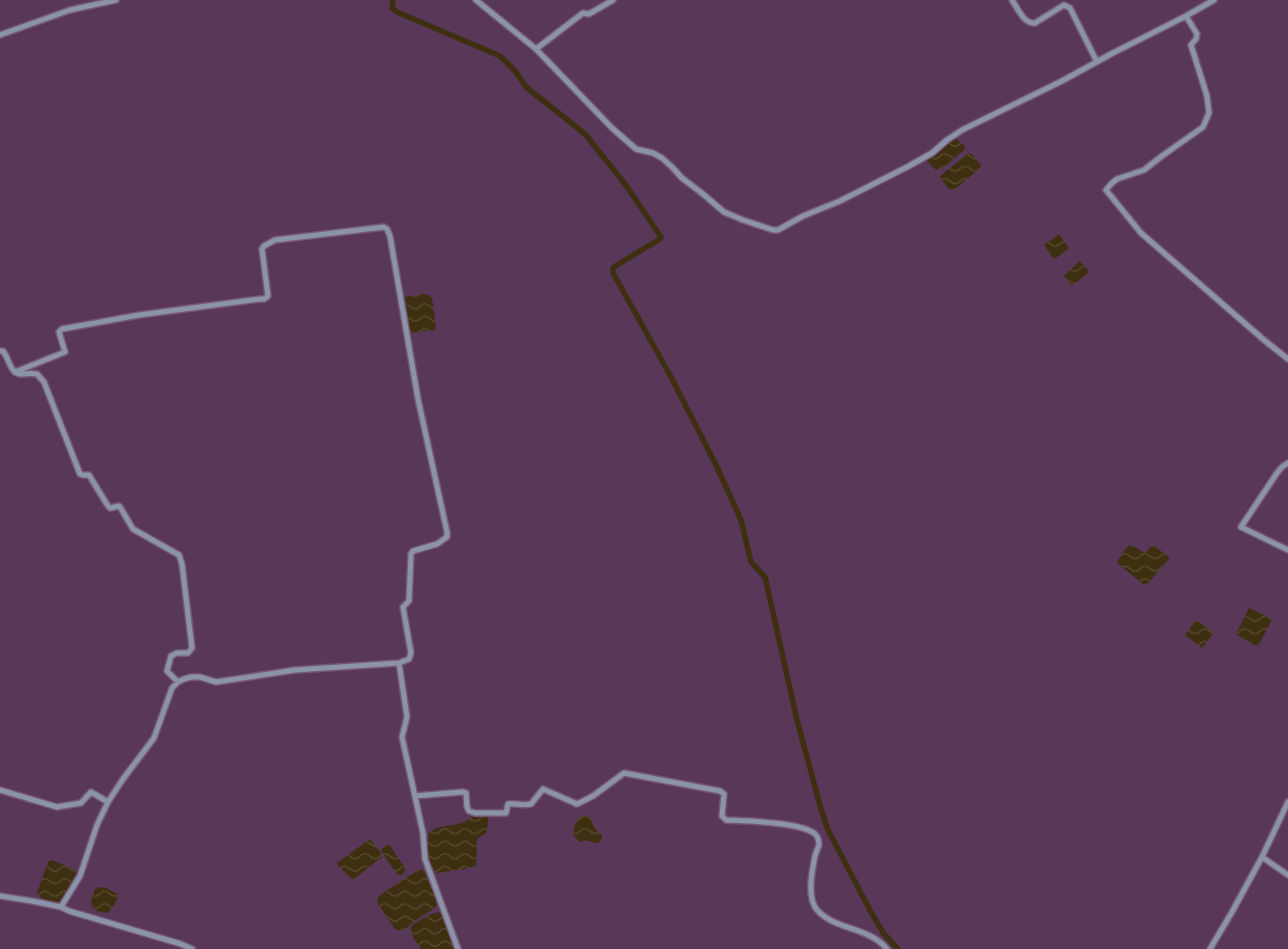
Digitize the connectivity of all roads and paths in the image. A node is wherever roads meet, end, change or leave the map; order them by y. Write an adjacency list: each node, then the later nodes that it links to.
1 (116, 0): 7 (street)
2 (476, 0): 8 (street)
3 (613, 0): 8 (street)
4 (1012, 0): 9 (street)
5 (1214, 0): 6 (street)
6 (1186, 16): 9 (street); 11 (street)
7 (0, 35)
8 (536, 49): 9 (street)
9 (1097, 62)
10 (0, 352): 12 (street)
11 (1288, 359)
12 (15, 372): 15 (street); 16 (street)
13 (1288, 463): 14 (street)
14 (1288, 550)
15 (399, 664): 16 (street); 18 (street)
16 (178, 682): 19 (street)
17 (0, 790): 19 (street)
18 (415, 796): 26 (street); 27 (street)
19 (108, 802): 24 (street)
20 (1288, 802): 21 (street)
21 (1262, 857): 22 (street); 28 (street)
22 (1288, 876)
23 (0, 896): 24 (street)
24 (61, 907): 25 (street)
25 (192, 949)
26 (458, 949)
27 (887, 949)
28 (1210, 949)

